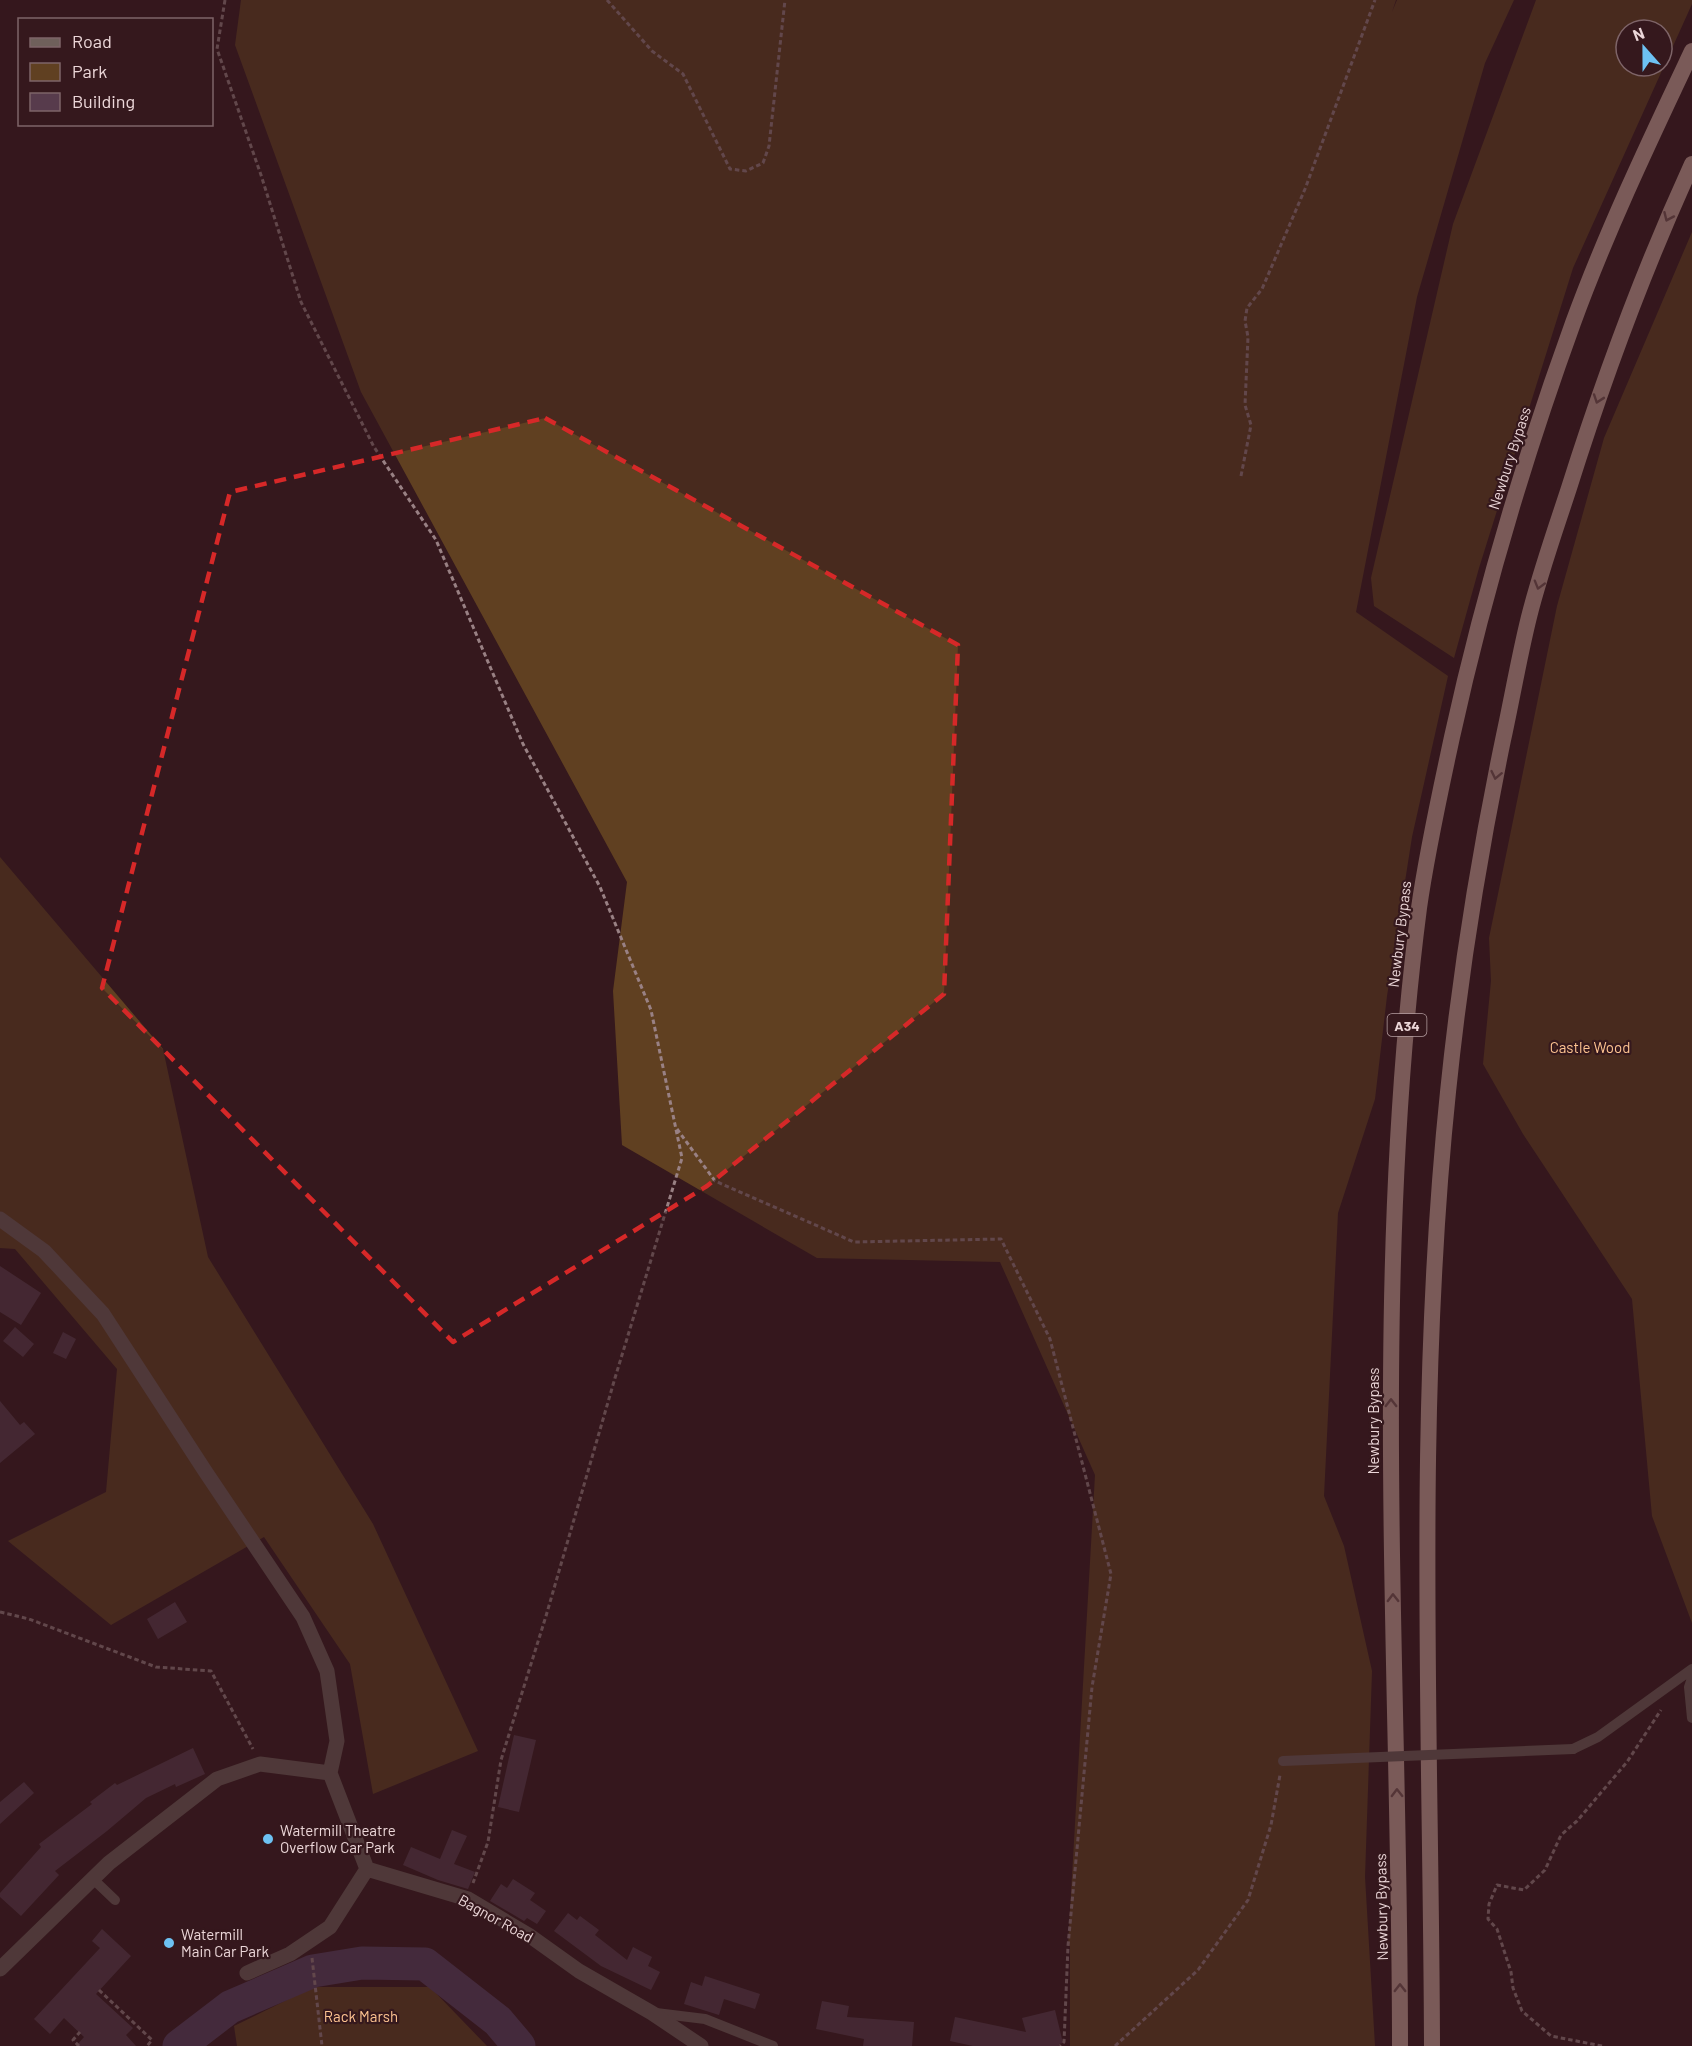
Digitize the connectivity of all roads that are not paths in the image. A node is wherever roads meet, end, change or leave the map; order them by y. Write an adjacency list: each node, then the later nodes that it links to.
1 (1692, 51): 17 (highway, Newbury Bypass / A34, one-way to 1)
2 (1692, 164): 18 (highway, one-way to 18)
3 (0, 1219): 8 (street)
4 (1692, 1669): 7 (lane, bridge)
5 (1692, 1678): 6 (lane)
6 (1692, 1718)
7 (1283, 1761)
8 (330, 1773): 9 (street); 10 (street)
9 (367, 1869): 13 (street); 14 (street, Bagnor Road)
10 (93, 1878): 11 (lane); 12 (street)
11 (114, 1900)
12 (0, 1969)
13 (247, 1973)
14 (652, 2013): 15 (street, Bagnor Road); 16 (lane)
15 (700, 2046)
16 (773, 2046)
17 (1400, 2046)
18 (1432, 2046)

